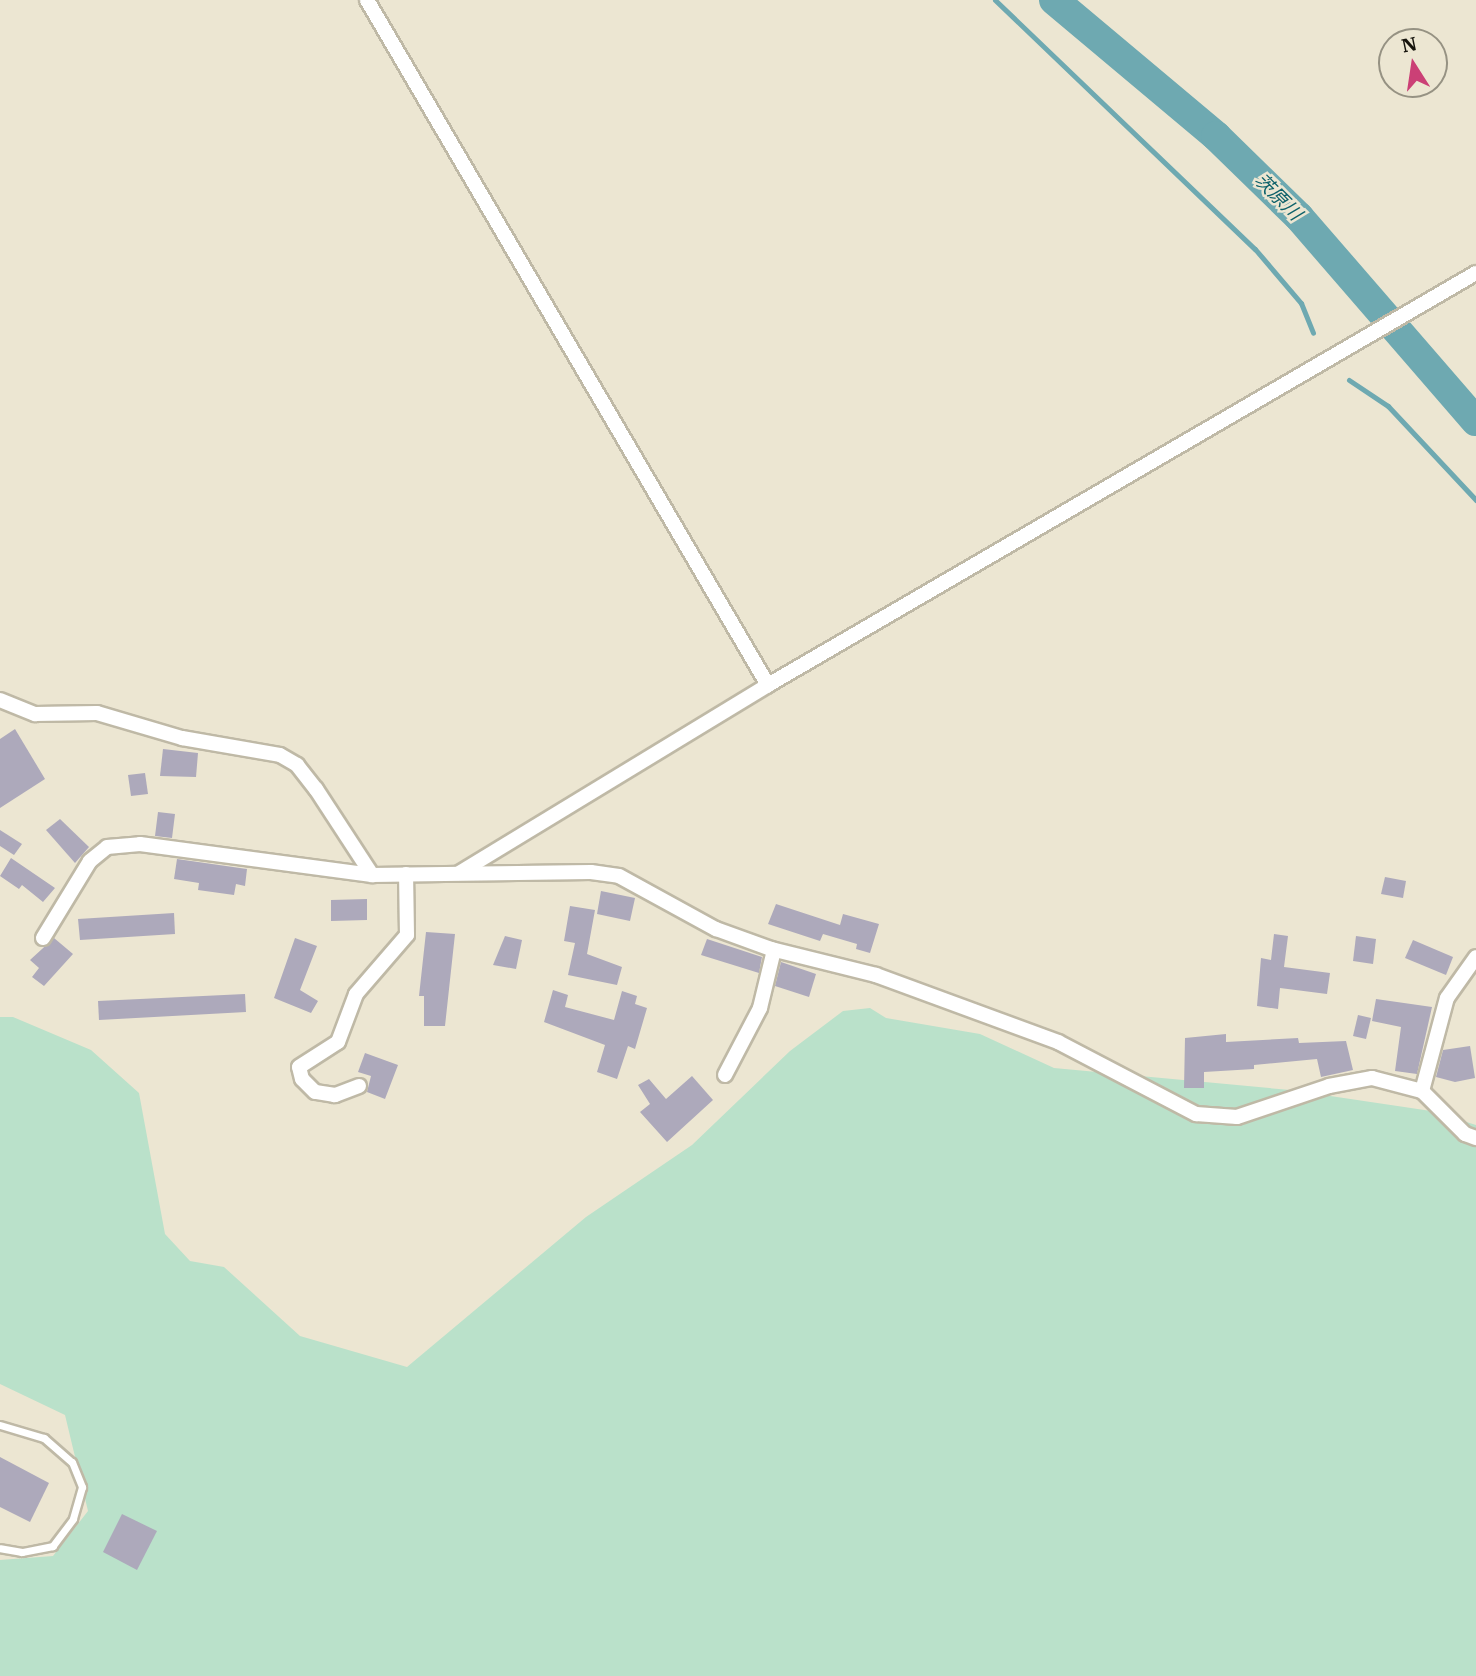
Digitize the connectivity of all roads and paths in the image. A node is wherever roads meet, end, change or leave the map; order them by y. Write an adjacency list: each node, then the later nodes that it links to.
1 (367, 0): 3 (street)
2 (1476, 273): 3 (street)
3 (768, 685): 6 (street)
4 (0, 700): 7 (street)
5 (406, 874): 6 (street); 7 (street); 12 (street)
6 (458, 874): 9 (street)
7 (372, 875): 8 (street)
8 (43, 938)
9 (774, 950): 11 (street); 13 (street)
10 (1476, 957): 13 (street)
11 (725, 1075)
12 (359, 1086)
13 (1422, 1091): 14 (street)
14 (1476, 1138)
15 (0, 1425): 16 (lane)
16 (0, 1548)

